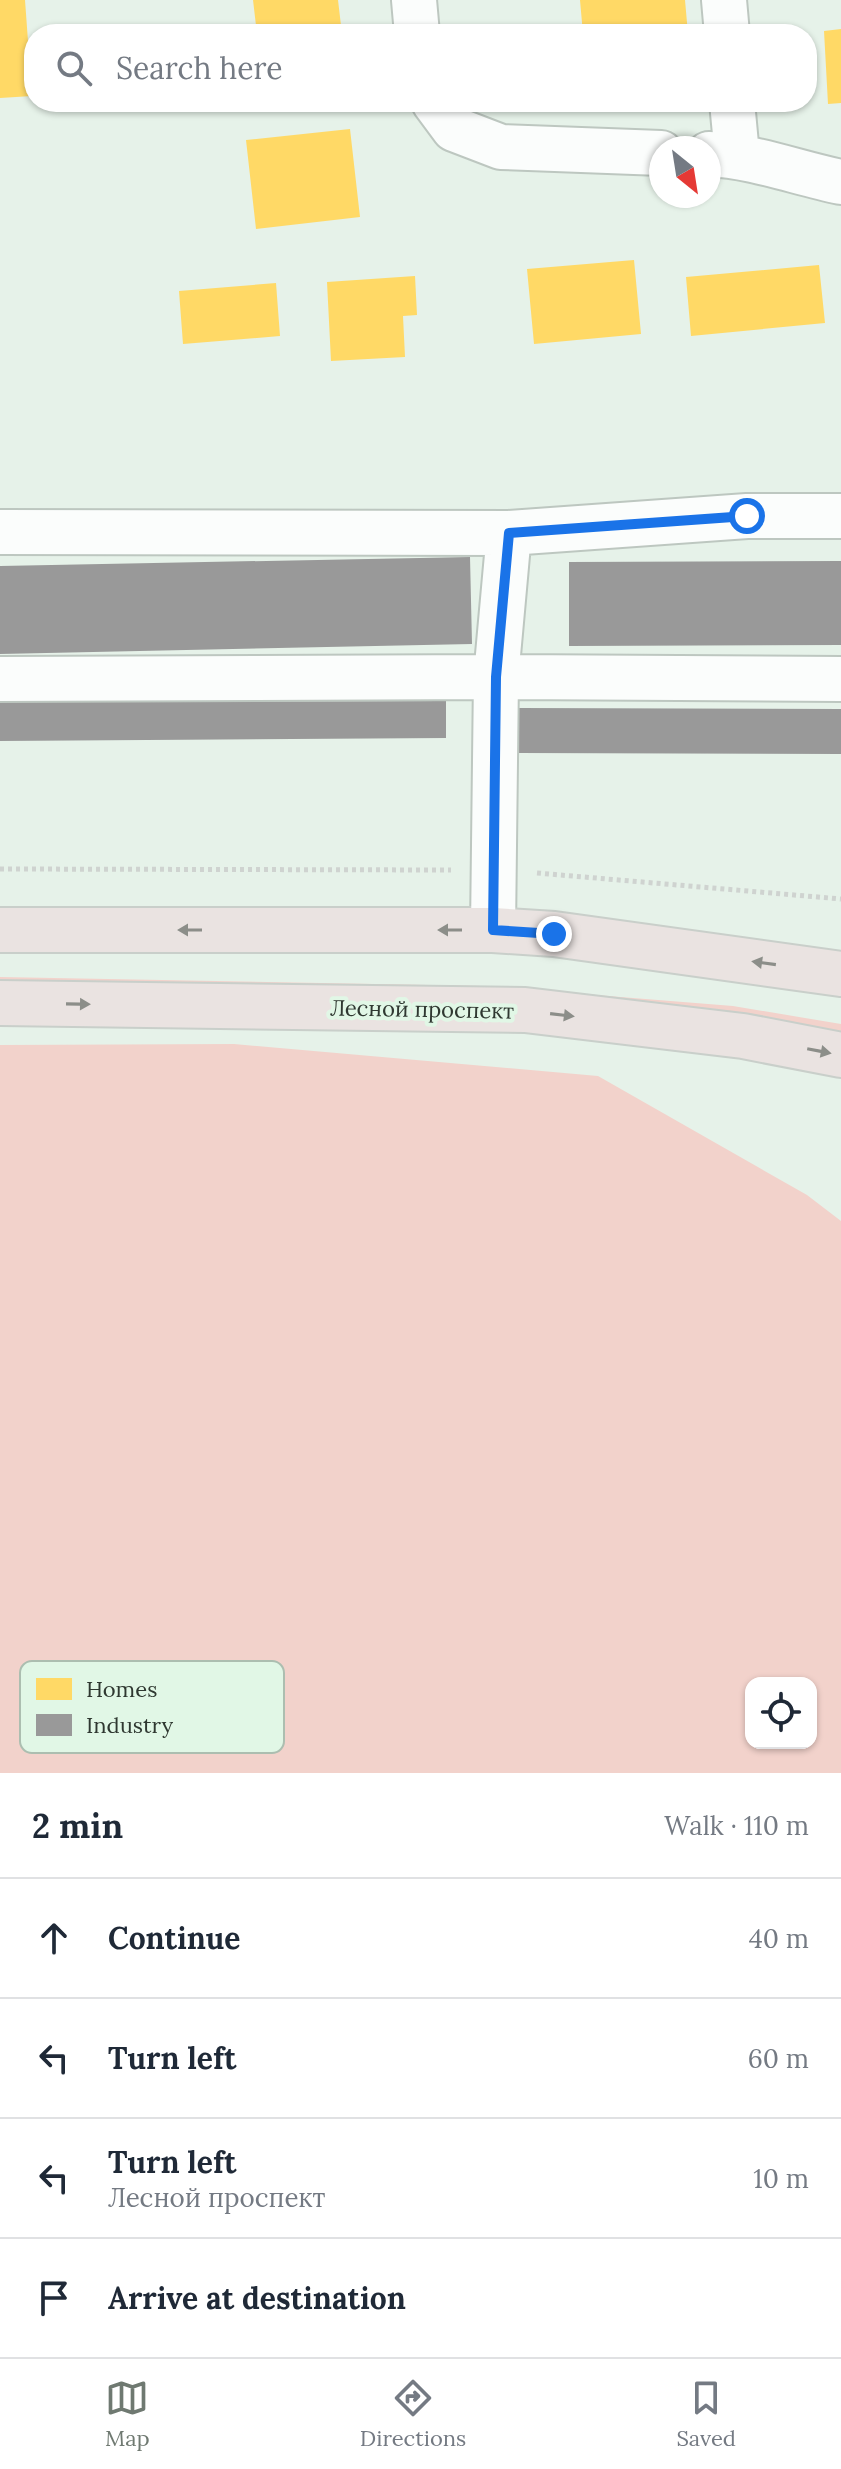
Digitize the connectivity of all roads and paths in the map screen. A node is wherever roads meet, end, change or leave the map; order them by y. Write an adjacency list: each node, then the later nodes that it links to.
1 (414, 0): 3 (street)
2 (724, 0): 4 (street)
3 (416, 24)
4 (726, 24)
5 (441, 112): 7 (street)
6 (730, 112): 8 (street)
7 (649, 153)
8 (723, 155): 9 (street)
9 (841, 182)
10 (841, 516): 12 (street)
11 (0, 532): 12 (street)
12 (509, 533): 13 (street)
13 (496, 677): 14 (street); 15 (street); 17 (street)
14 (0, 679)
15 (841, 679)
16 (0, 869): 17 (path)
17 (495, 870): 18 (path); 20 (street)
18 (841, 899)
19 (0, 930): 20 (main road, one-way to 19)
20 (493, 930): 21 (main road, one-way to 20)
21 (841, 974)
22 (0, 1003): 23 (main road, Лесной проспект, one-way to 23)
23 (841, 1055)

